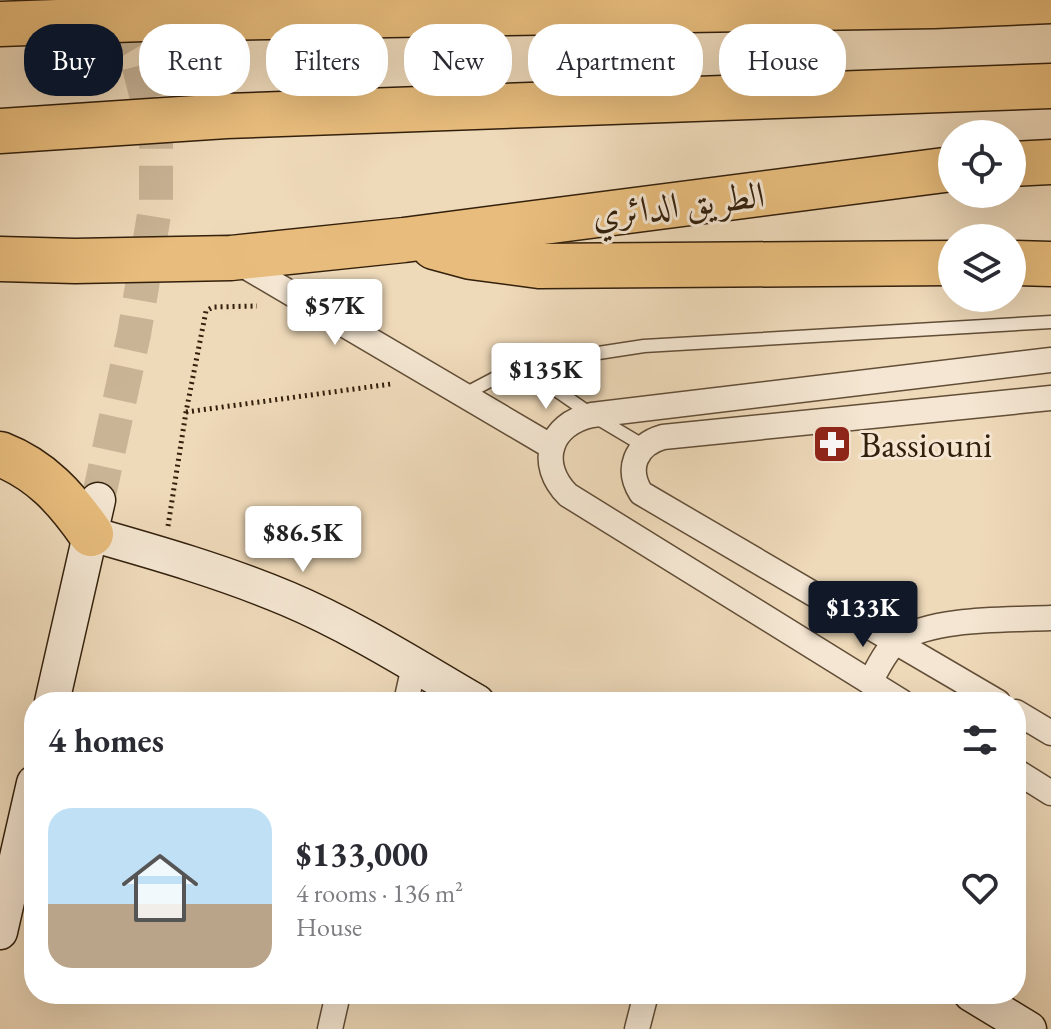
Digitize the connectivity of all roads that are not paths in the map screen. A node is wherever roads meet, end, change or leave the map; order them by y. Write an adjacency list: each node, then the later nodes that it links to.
1 (1051, 1): 2 (highway)
2 (927, 3): 3 (highway)
3 (0, 24)
4 (1051, 86): 5 (highway)
5 (0, 131)
6 (1051, 162): 7 (highway)
7 (1026, 163)
8 (938, 171): 9 (highway, الطريق الدائري)
9 (404, 240): 10 (highway, الطريق الدائري); 12 (highway, الطريق الدائري)
10 (231, 258): 11 (highway, الطريق الدائري); 19 (street)
11 (0, 259)
12 (938, 263)
13 (1026, 263): 14 (highway)
14 (1051, 264)
15 (1051, 322): 18 (lane)
16 (1051, 360): 17 (street)
17 (1020, 363): 21 (street); 22 (street)
18 (520, 365): 19 (lane); 22 (lane)
19 (463, 395): 24 (street)
20 (1051, 398): 21 (street)
21 (1025, 400): 23 (street)
22 (592, 415): 23 (lane); 24 (street)
23 (644, 446): 28 (street)
24 (552, 447): 30 (street)
25 (0, 454): 26 (highway)
26 (94, 517): 29 (street); 31 (street)
27 (1051, 618): 28 (street)
28 (896, 642): 30 (street); 35 (street)
29 (414, 666): 32 (street); 33 (street)
30 (870, 682): 34 (street)
31 (54, 692)
32 (408, 692)
33 (460, 692)
34 (886, 692)
35 (981, 692)
36 (1026, 718): 37 (street)
37 (1051, 733)
38 (1026, 777): 39 (street)
39 (1051, 793)
40 (24, 827): 41 (street)
41 (0, 932)
42 (336, 1004): 45 (street)
43 (643, 1004): 46 (street)
44 (988, 1004): 47 (street)
45 (330, 1029)
46 (637, 1029)
47 (1029, 1029)

